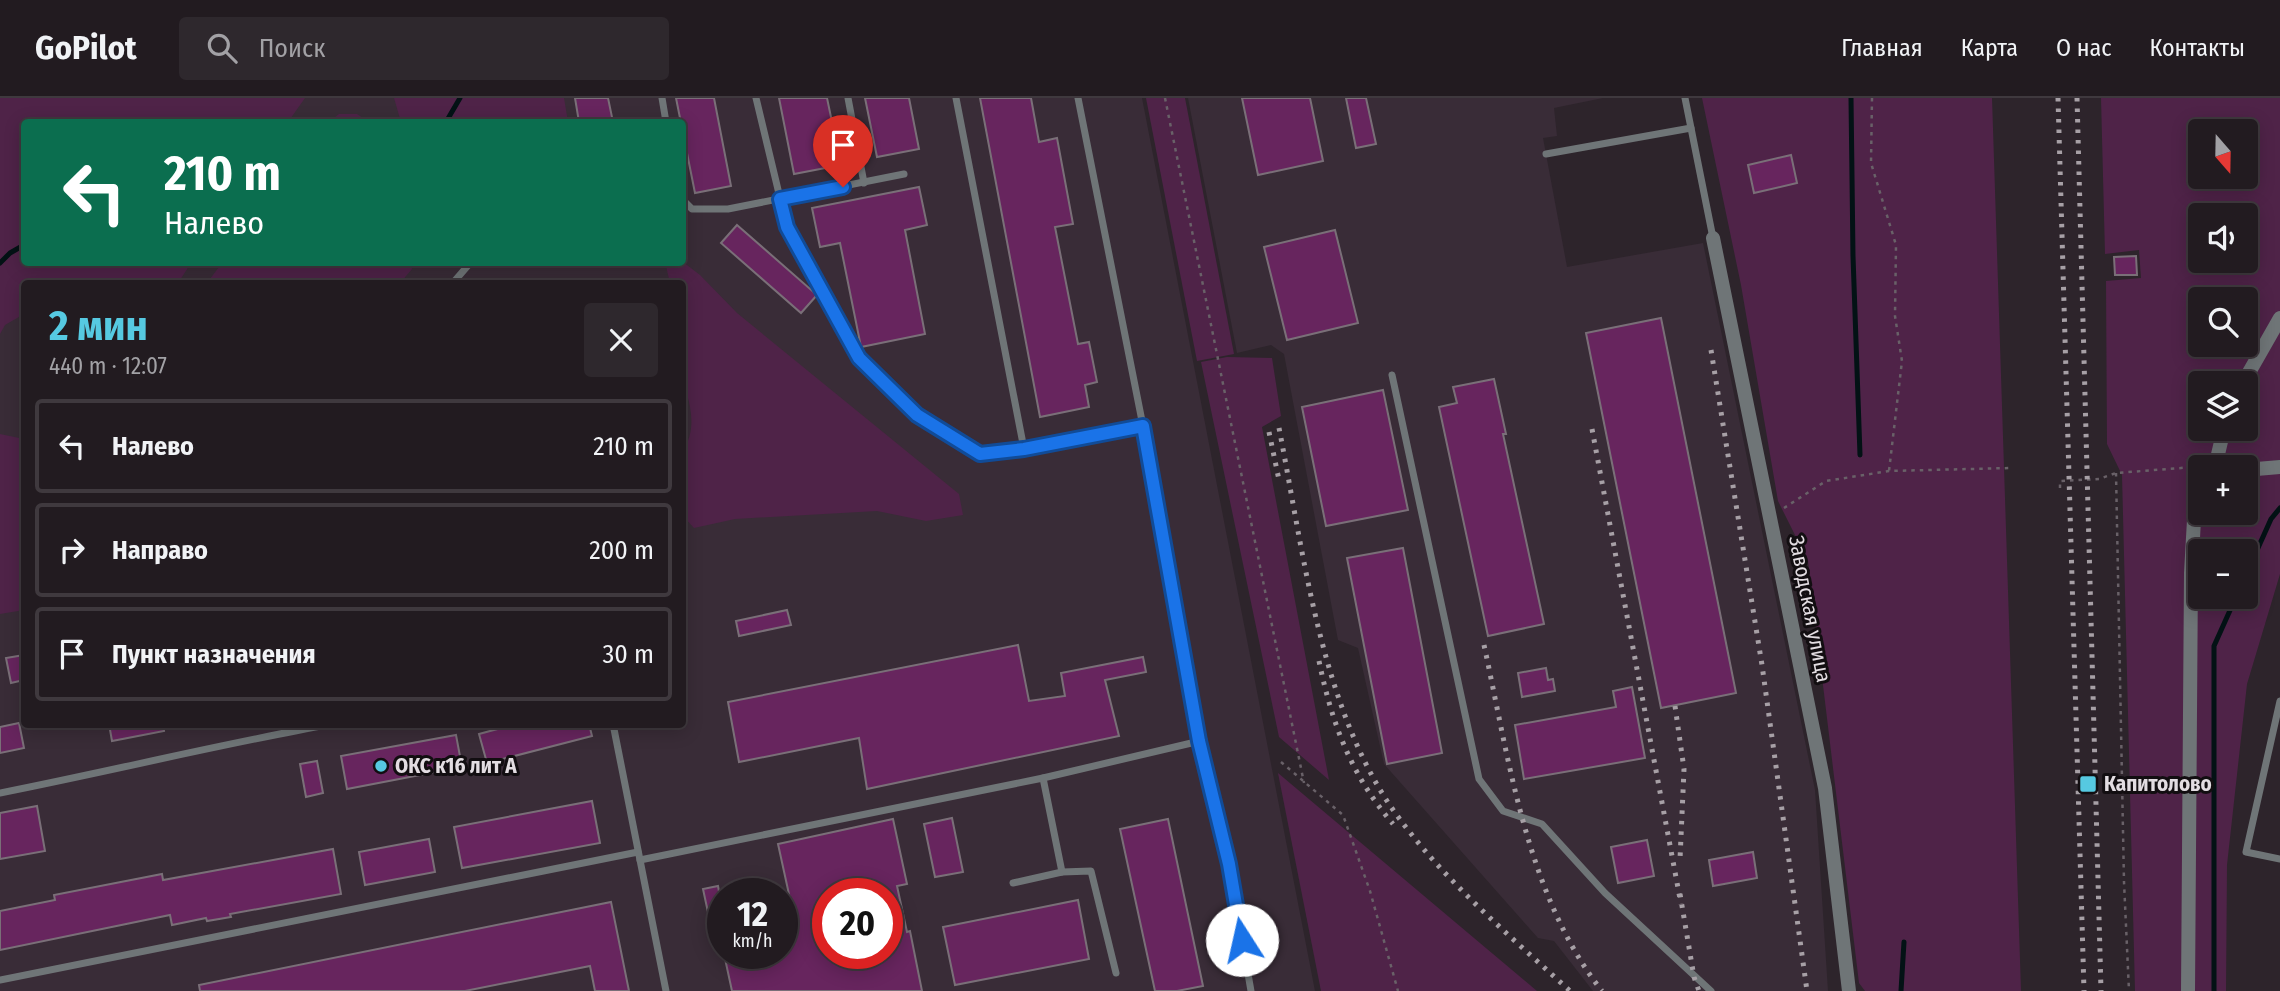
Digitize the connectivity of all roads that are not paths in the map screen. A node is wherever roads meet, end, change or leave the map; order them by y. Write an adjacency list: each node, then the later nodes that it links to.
1 (662, 98): 7 (lane)
2 (756, 98): 12 (lane)
3 (848, 98): 11 (lane)
4 (956, 98): 21 (lane)
5 (1078, 98): 20 (lane)
6 (1685, 98): 8 (lane)
7 (666, 119)
8 (1691, 128): 9 (lane); 14 (lane)
9 (1546, 154)
10 (904, 174): 11 (lane)
11 (864, 183): 12 (lane)
12 (780, 199): 13 (lane); 21 (lane)
13 (686, 203)
14 (1713, 239): 40 (street, Заводская улица)
15 (468, 266): 16 (lane)
16 (455, 280)
17 (2280, 318): 18 (street)
18 (2250, 371)
19 (1392, 375): 39 (lane)
20 (1143, 426): 21 (lane); 28 (lane)
21 (1024, 449)
22 (2280, 467): 23 (street)
23 (2258, 469)
24 (2194, 525): 41 (street)
25 (2280, 701): 32 (lane)
26 (311, 728): 30 (lane)
27 (614, 728): 31 (lane)
28 (1199, 741): 29 (lane); 38 (lane)
29 (1043, 778): 31 (lane); 33 (lane)
30 (0, 793)
31 (639, 856): 36 (lane); 37 (lane)
32 (2280, 859)
33 (1062, 872): 34 (lane); 35 (lane)
34 (1013, 883)
35 (1116, 973)
36 (0, 980)
37 (666, 991)
38 (1251, 991)
39 (1711, 991)
40 (1849, 991)
41 (2188, 991)

